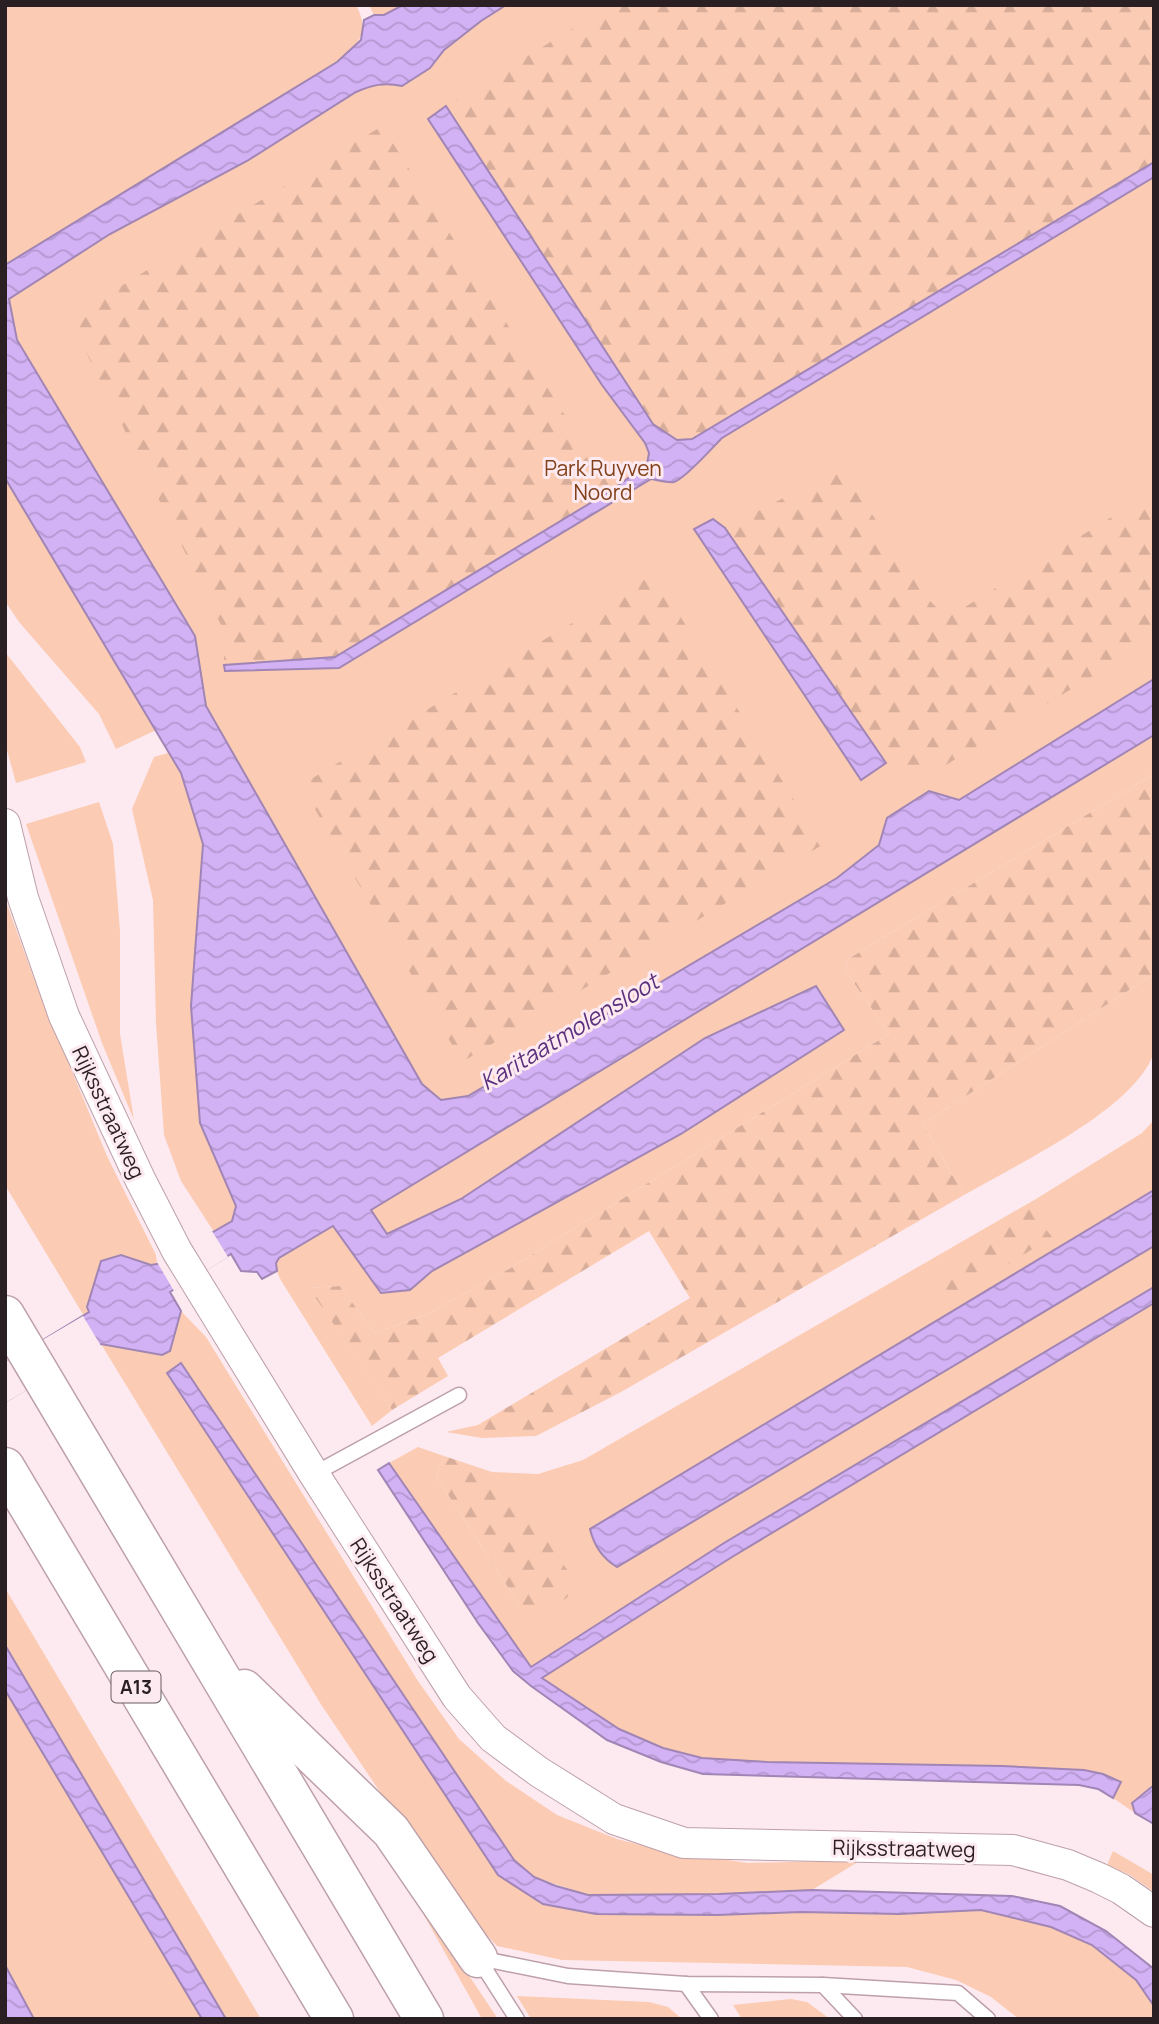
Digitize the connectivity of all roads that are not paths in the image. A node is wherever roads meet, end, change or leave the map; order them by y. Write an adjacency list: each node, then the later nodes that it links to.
1 (5, 824): 5 (street, Rijksstraatweg)
2 (5, 1315): 6 (highway)
3 (459, 1395): 5 (lane)
4 (5, 1467): 7 (highway, A13)
5 (314, 1474): 8 (street, Rijksstraatweg)
6 (207, 1654): 9 (highway); 14 (highway)
7 (267, 1906): 12 (highway, A13); 13 (highway, A13)
8 (1154, 1912)
9 (478, 1958): 10 (lane); 15 (lane)
10 (686, 1984): 11 (lane); 16 (lane)
11 (823, 1985): 17 (lane); 18 (lane)
12 (314, 2019)
13 (334, 2019)
14 (424, 2019)
15 (517, 2019)
16 (711, 2019)
17 (855, 2019)
18 (988, 2019)

